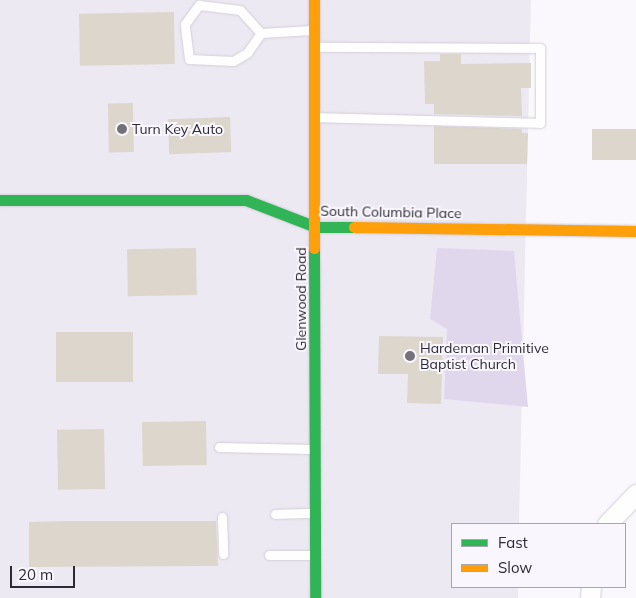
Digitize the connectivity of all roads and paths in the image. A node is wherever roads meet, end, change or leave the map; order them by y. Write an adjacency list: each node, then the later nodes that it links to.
1 (314, 0): 2 (street, Glenwood Road)
2 (314, 30): 3 (lane); 4 (street, Glenwood Road)
3 (261, 33): 3 (lane)
4 (315, 47): 5 (street, Glenwood Road); 5 (lane)
5 (315, 117): 7 (street, Glenwood Road)
6 (0, 200): 7 (street, South Columbia Place)
7 (316, 227): 8 (street, South Columbia Place); 10 (street, Glenwood Road)
8 (636, 231)
9 (219, 447): 10 (lane)
10 (315, 449): 12 (street, Glenwood Road)
11 (636, 494): 15 (street)
12 (315, 513): 13 (lane); 18 (street, Glenwood Road)
13 (275, 514)
14 (222, 517): 16 (lane)
15 (608, 523)
16 (224, 554)
17 (269, 555): 18 (lane)
18 (315, 555): 19 (street, Glenwood Road)
19 (315, 598)

